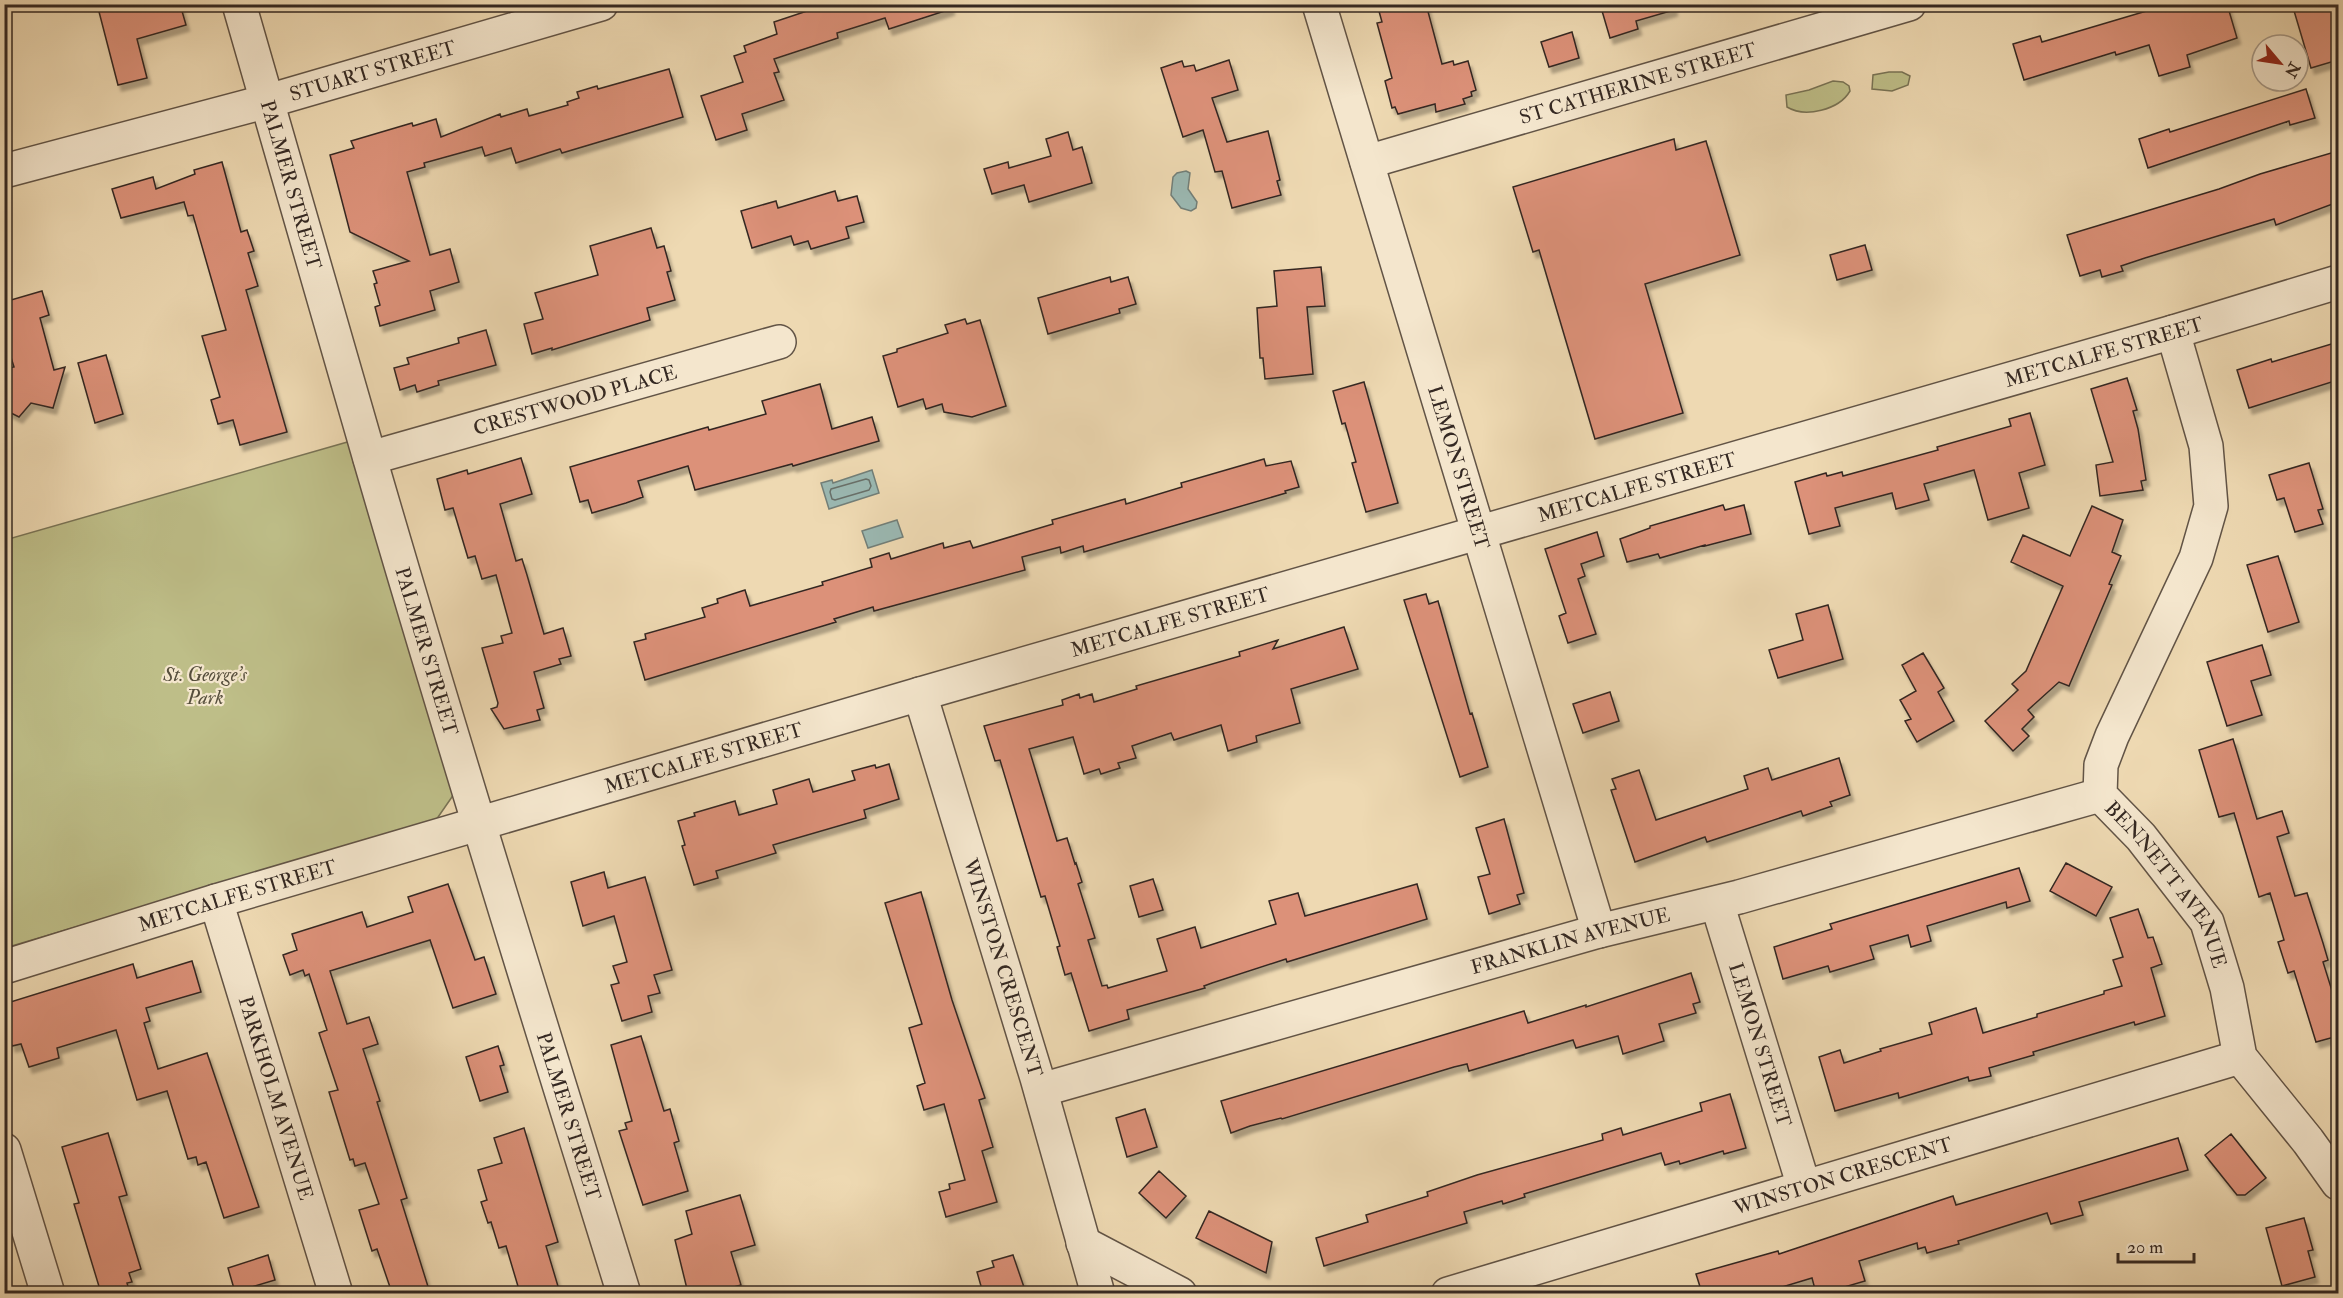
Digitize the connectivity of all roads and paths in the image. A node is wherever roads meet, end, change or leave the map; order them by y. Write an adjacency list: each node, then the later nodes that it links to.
1 (239, 4): 5 (street, PALMER STREET)
2 (601, 4): 5 (street, STUART STREET)
3 (1319, 4): 6 (street, LEMON STREET)
4 (1909, 4): 6 (street, ST CATHERINE STREET)
5 (268, 101): 7 (street, STUART STREET); 11 (street, PALMER STREET)
6 (1367, 162): 12 (street, LEMON STREET)
7 (4, 171)
8 (2338, 282): 9 (street, METCALFE STREET)
9 (2173, 332): 12 (street, METCALFE STREET); 14 (street, BENNETT AVENUE)
10 (779, 342): 11 (street, CRESTWOOD PLACE)
11 (370, 458): 15 (street, PALMER STREET)
12 (1479, 534): 13 (street, METCALFE STREET); 18 (street, LEMON STREET)
13 (920, 694): 15 (street, METCALFE STREET); 21 (street, WINSTON CRESCENT)
14 (2100, 795): 17 (street, FRANKLIN AVENUE); 20 (street, BENNETT AVENUE)
15 (479, 824): 16 (street, METCALFE STREET); 28 (street, PALMER STREET)
16 (216, 901): 19 (street, METCALFE STREET); 27 (street, PARKHOLM AVENUE)
17 (1717, 903): 18 (street, FRANKLIN AVENUE); 24 (street, LEMON STREET)
18 (1599, 931): 21 (street, FRANKLIN AVENUE)
19 (4, 967)
20 (2240, 1057): 23 (street, BENNETT AVENUE); 24 (street, WINSTON CRESCENT)
21 (1041, 1090): 25 (street, WINSTON CRESCENT)
22 (4, 1150): 26 (street)
23 (2338, 1183)
24 (1804, 1187): 31 (street, WINSTON CRESCENT)
25 (1083, 1243): 29 (street, WINSTON CRESCENT); 30 (street)
26 (48, 1293)
27 (336, 1293)
28 (624, 1293)
29 (1098, 1293)
30 (1180, 1293)
31 (1448, 1293)

